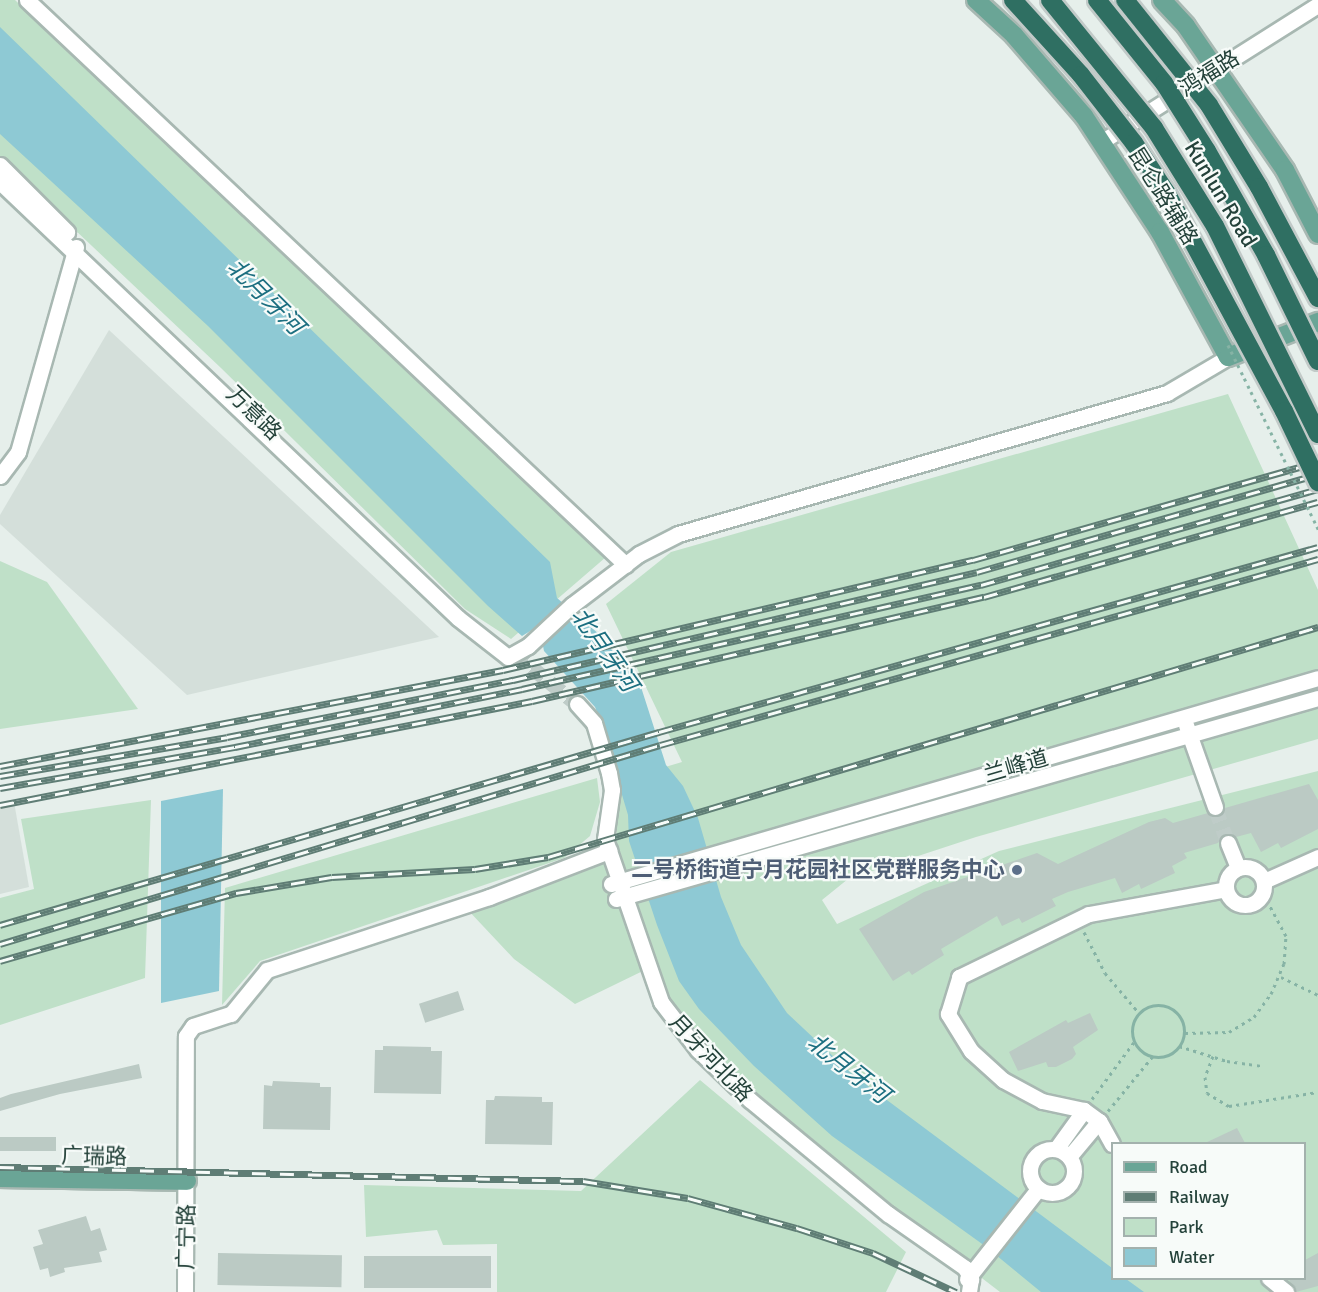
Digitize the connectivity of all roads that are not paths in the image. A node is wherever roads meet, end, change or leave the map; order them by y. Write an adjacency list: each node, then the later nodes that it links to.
1 (27, 0): 24 (street)
2 (976, 0): 10 (main road, 昆仑路辅路)
3 (1012, 0): 20 (highway, bridge)
4 (1050, 0): 13 (highway, Kunlun Road, bridge)
5 (1097, 0): 19 (highway, Kunlun Road, bridge)
6 (1125, 0): 16 (highway, bridge)
7 (1162, 0): 9 (main road)
8 (1318, 5): 9 (street, 鸿福路)
9 (1215, 68): 10 (street, 鸿福路); 14 (main road)
10 (1101, 142): 18 (main road, 昆仑路辅路)
11 (0, 165): 15 (street, 万意路)
12 (0, 182): 15 (street, 万意路)
13 (1215, 226): 20 (highway, bridge); 21 (highway, Kunlun Road, bridge)
14 (1318, 234)
15 (76, 248): 22 (street); 24 (street, 万意路)
16 (1318, 298)
17 (1318, 322): 18 (main road)
18 (1228, 357): 24 (street)
19 (1318, 361)
20 (1284, 411): 23 (highway, bridge)
21 (1318, 434)
22 (0, 477)
23 (1318, 482)
24 (626, 565)
25 (1318, 678): 27 (street, 兰峰道)
26 (1318, 698): 28 (street, 兰峰道)
27 (1183, 717): 28 (street); 36 (street, 兰峰道)
28 (1189, 735): 31 (street); 39 (street, 兰峰道)
29 (593, 738): 33 (street, 月牙河北路)
30 (604, 774): 33 (street, 月牙河北路)
31 (1215, 807)
32 (1228, 843): 35 (street)
33 (605, 852): 36 (street, 月牙河北路); 45 (street, 广宁路)
34 (1318, 857): 37 (street)
35 (1238, 868): 37 (street); 38 (street)
36 (619, 882): 39 (street, 月牙河北路)
37 (1263, 887): 38 (street)
38 (1226, 889): 40 (street)
39 (624, 897): 48 (street, 月牙河北路)
40 (1084, 1110): 41 (street); 43 (street)
41 (1099, 1121): 42 (street); 43 (street)
42 (1112, 1142)
43 (1063, 1153): 46 (street); 46 (street)
44 (0, 1178): 45 (main road, 广瑞路)
45 (187, 1182): 49 (street, 广宁路)
46 (1034, 1194): 48 (street)
47 (1271, 1280): 50 (street)
48 (967, 1285)
49 (185, 1292)
50 (1286, 1292)

